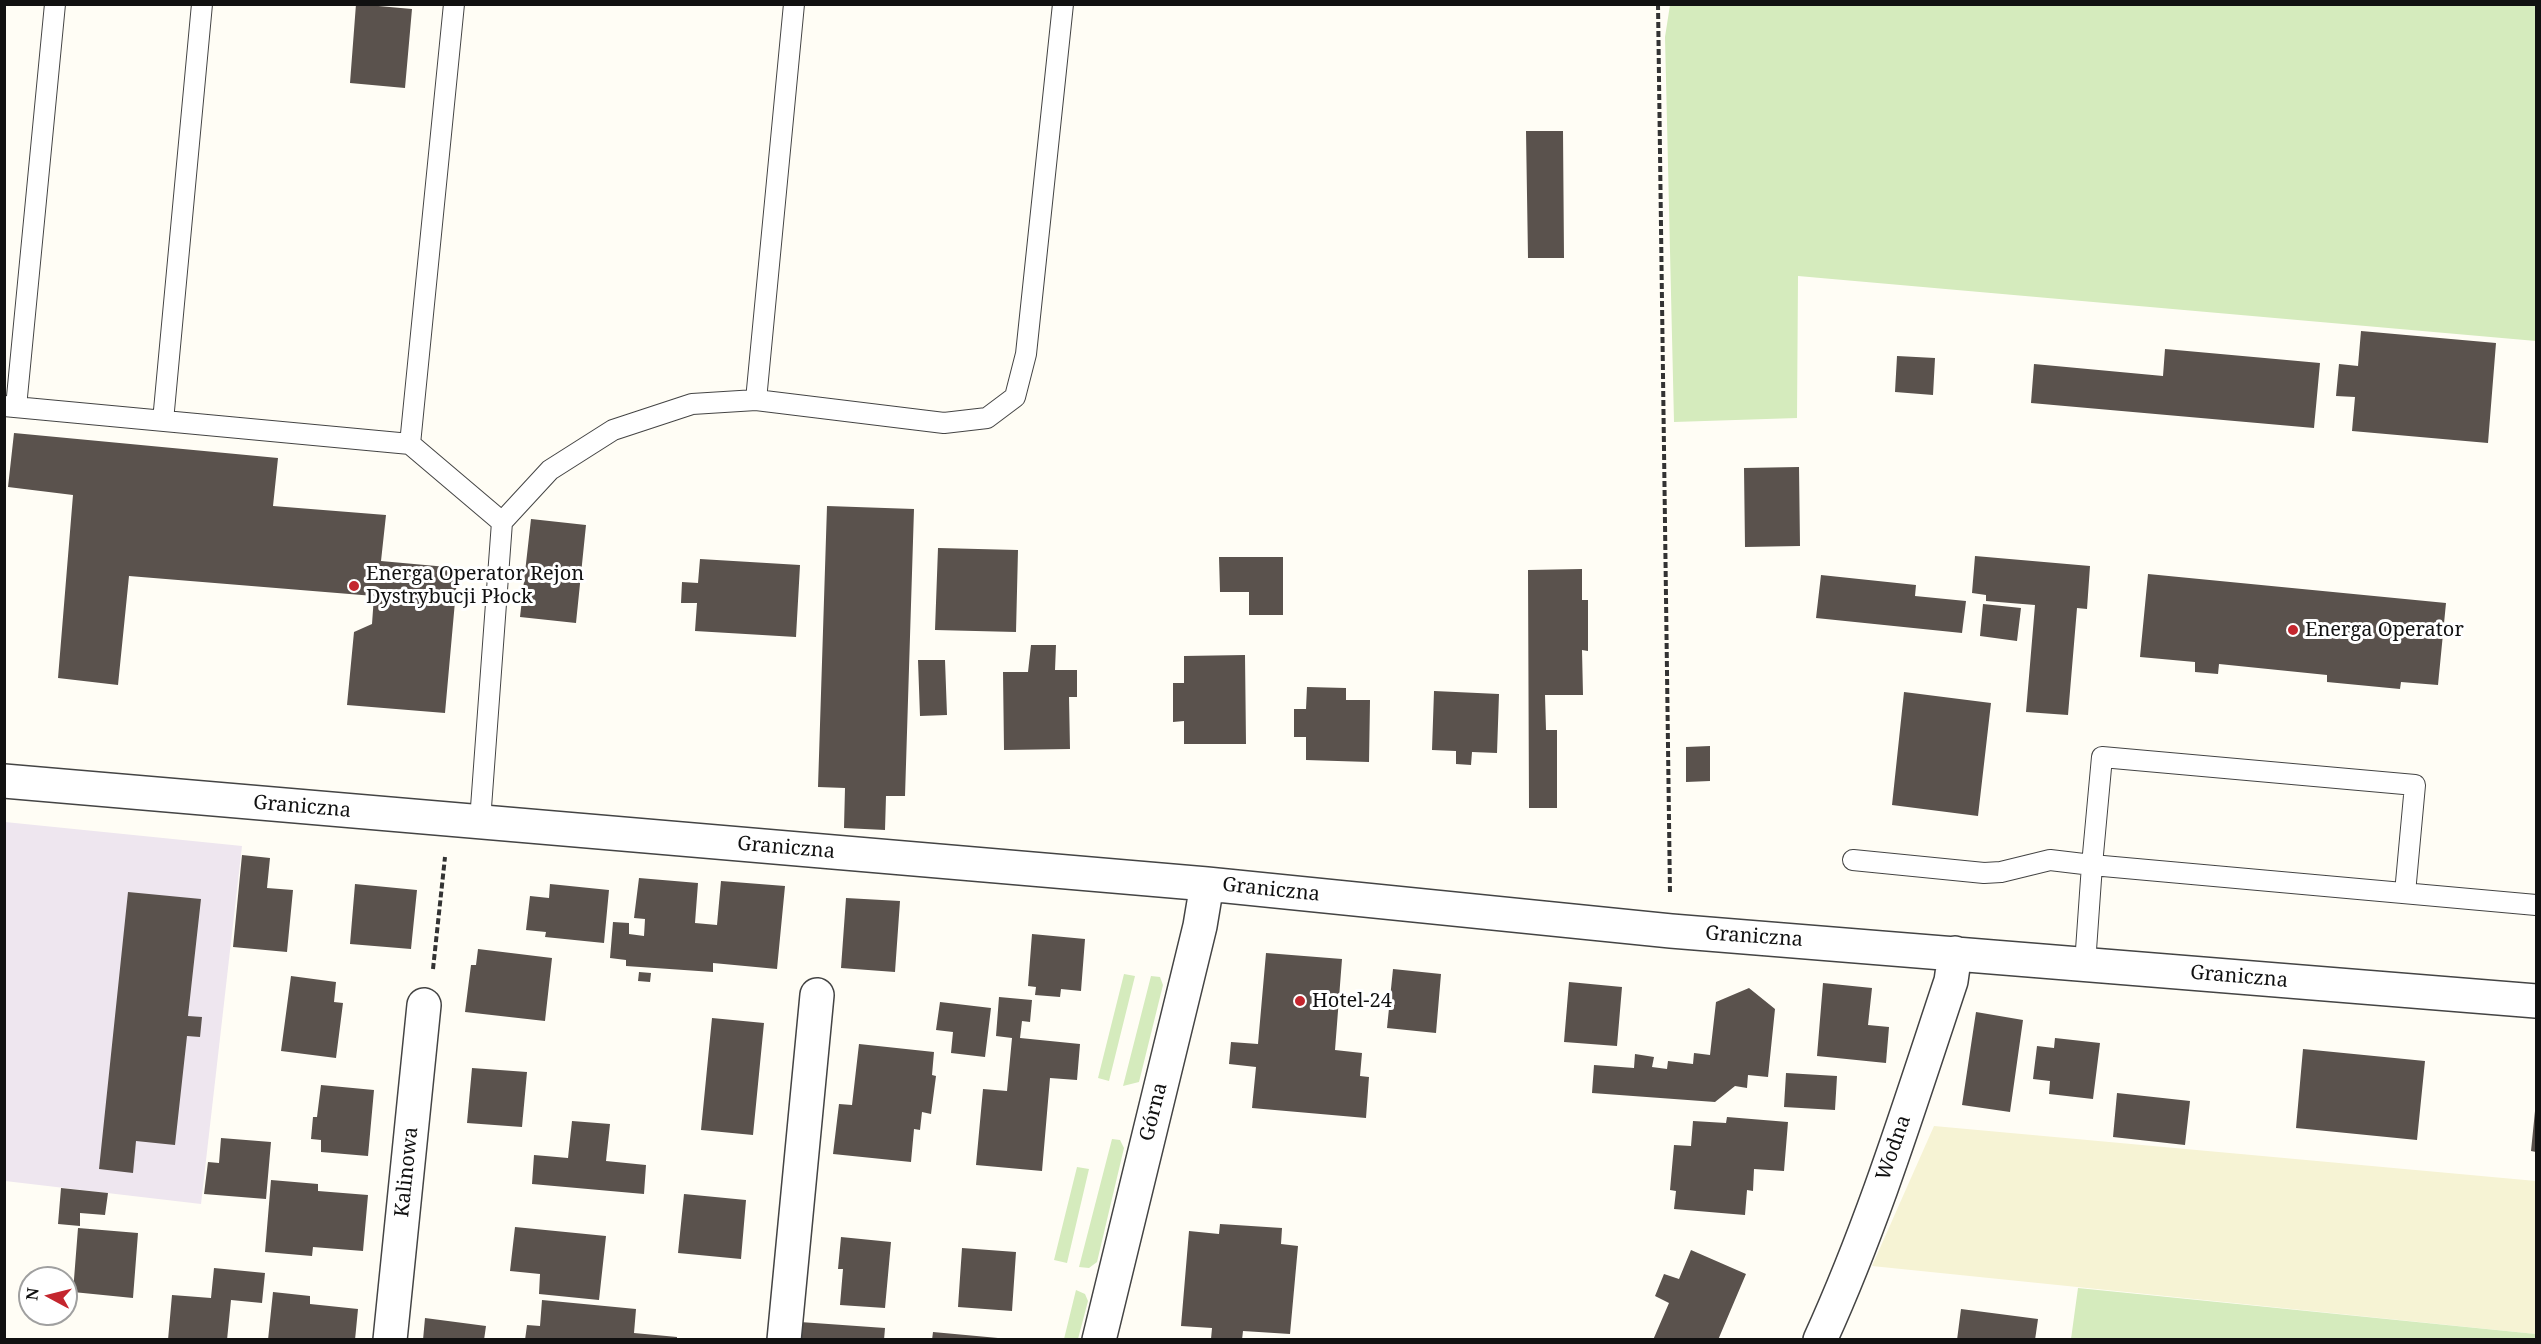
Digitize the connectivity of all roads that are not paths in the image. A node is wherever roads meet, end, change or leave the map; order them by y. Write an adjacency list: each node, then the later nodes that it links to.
1 (55, 4): 7 (lane)
2 (202, 4): 8 (lane)
3 (454, 4): 9 (lane)
4 (794, 4): 6 (lane)
5 (1063, 4): 6 (lane)
6 (756, 400): 10 (lane)
7 (10, 406): 8 (lane)
8 (163, 421): 9 (lane)
9 (410, 444): 10 (lane)
10 (502, 522): 12 (lane)
11 (4, 781): 12 (street, Graniczna)
12 (464, 820): 15 (street, Graniczna)
13 (1853, 860): 14 (lane)
14 (2092, 865): 16 (lane); 16 (lane); 19 (lane)
15 (1207, 884): 18 (street, Graniczna); 25 (street, Górna)
16 (2405, 893): 17 (lane)
17 (2536, 905)
18 (1955, 953): 19 (street, Graniczna); 26 (street, Wodna)
19 (2085, 964): 21 (street, Graniczna)
20 (817, 995): 24 (street)
21 (2536, 1001)
22 (424, 1005): 23 (street, Kalinowa)
23 (390, 1340)
24 (784, 1340)
25 (1099, 1340)
26 (1820, 1340)

